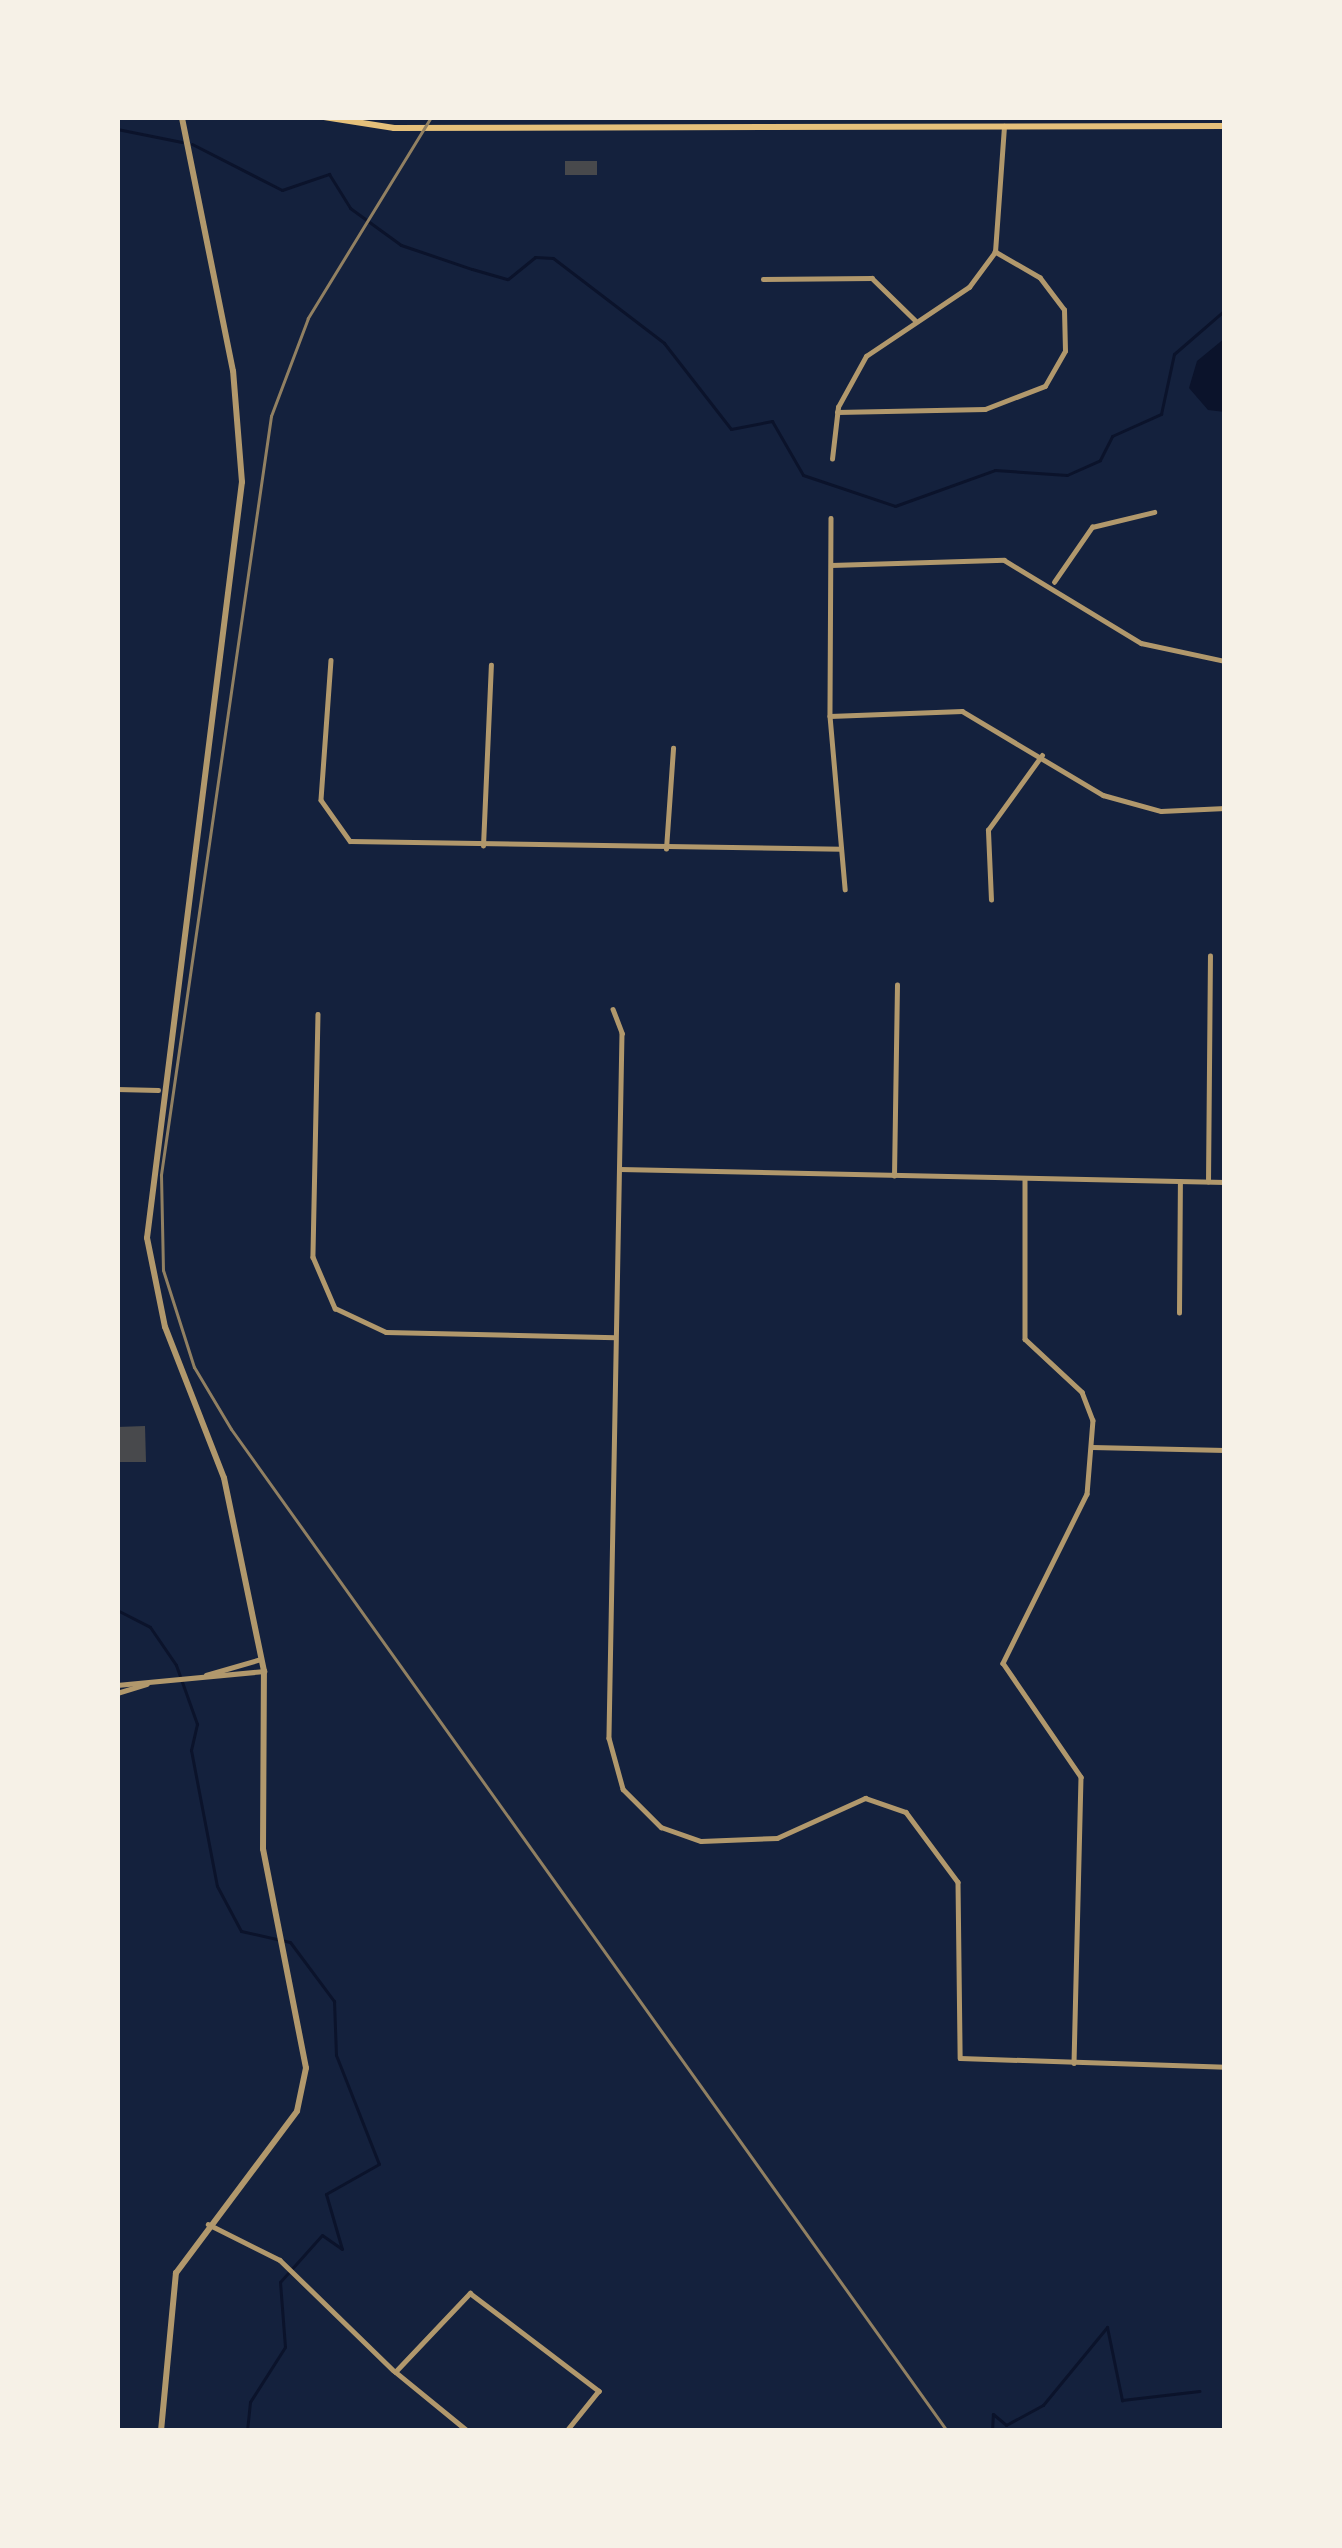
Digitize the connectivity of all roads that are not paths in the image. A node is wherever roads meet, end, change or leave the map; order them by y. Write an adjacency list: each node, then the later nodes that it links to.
1 (182, 117): 33 (street)
2 (324, 117): 6 (main road)
3 (737, 117): 6 (street)
4 (1004, 126): 5 (main road); 6 (main road); 7 (street)
5 (1225, 126)
6 (737, 127)
7 (995, 252): 9 (street); 10 (street)
8 (763, 279): 9 (street)
9 (915, 320): 10 (street)
10 (837, 412): 11 (street)
11 (832, 458)
12 (1154, 512): 15 (street)
13 (831, 518): 14 (street)
14 (831, 565): 15 (street); 19 (street)
15 (1054, 582): 17 (street)
16 (331, 660): 23 (street)
17 (1225, 661)
18 (491, 664): 23 (street)
19 (830, 716): 21 (street); 25 (street)
20 (673, 748): 24 (street)
21 (1042, 755): 22 (street); 27 (street)
22 (1225, 808)
23 (482, 846): 24 (street)
24 (666, 849): 25 (street)
25 (841, 849): 26 (street)
26 (845, 889)
27 (992, 900)
28 (1210, 956): 38 (street)
29 (897, 985): 35 (street)
30 (614, 1009): 34 (street)
31 (318, 1014): 41 (street)
32 (117, 1089): 33 (street)
33 (158, 1090): 44 (street)
34 (620, 1169): 35 (street); 41 (street)
35 (894, 1176): 36 (street)
36 (1025, 1179): 37 (street); 42 (street)
37 (1180, 1182): 38 (street); 40 (street)
38 (1208, 1182): 39 (street)
39 (1225, 1182)
40 (1179, 1313)
41 (616, 1337): 48 (street)
42 (1092, 1448): 43 (street); 48 (street)
43 (1225, 1450)
44 (261, 1659): 45 (street); 46 (street)
45 (264, 1671): 46 (street); 50 (street)
46 (206, 1675): 47 (street)
47 (117, 1689)
48 (1074, 2063): 49 (street)
49 (1225, 2066)
50 (208, 2224): 51 (street); 52 (street)
51 (395, 2372): 53 (street); 54 (street)
52 (161, 2431)
53 (467, 2431)
54 (567, 2431)

